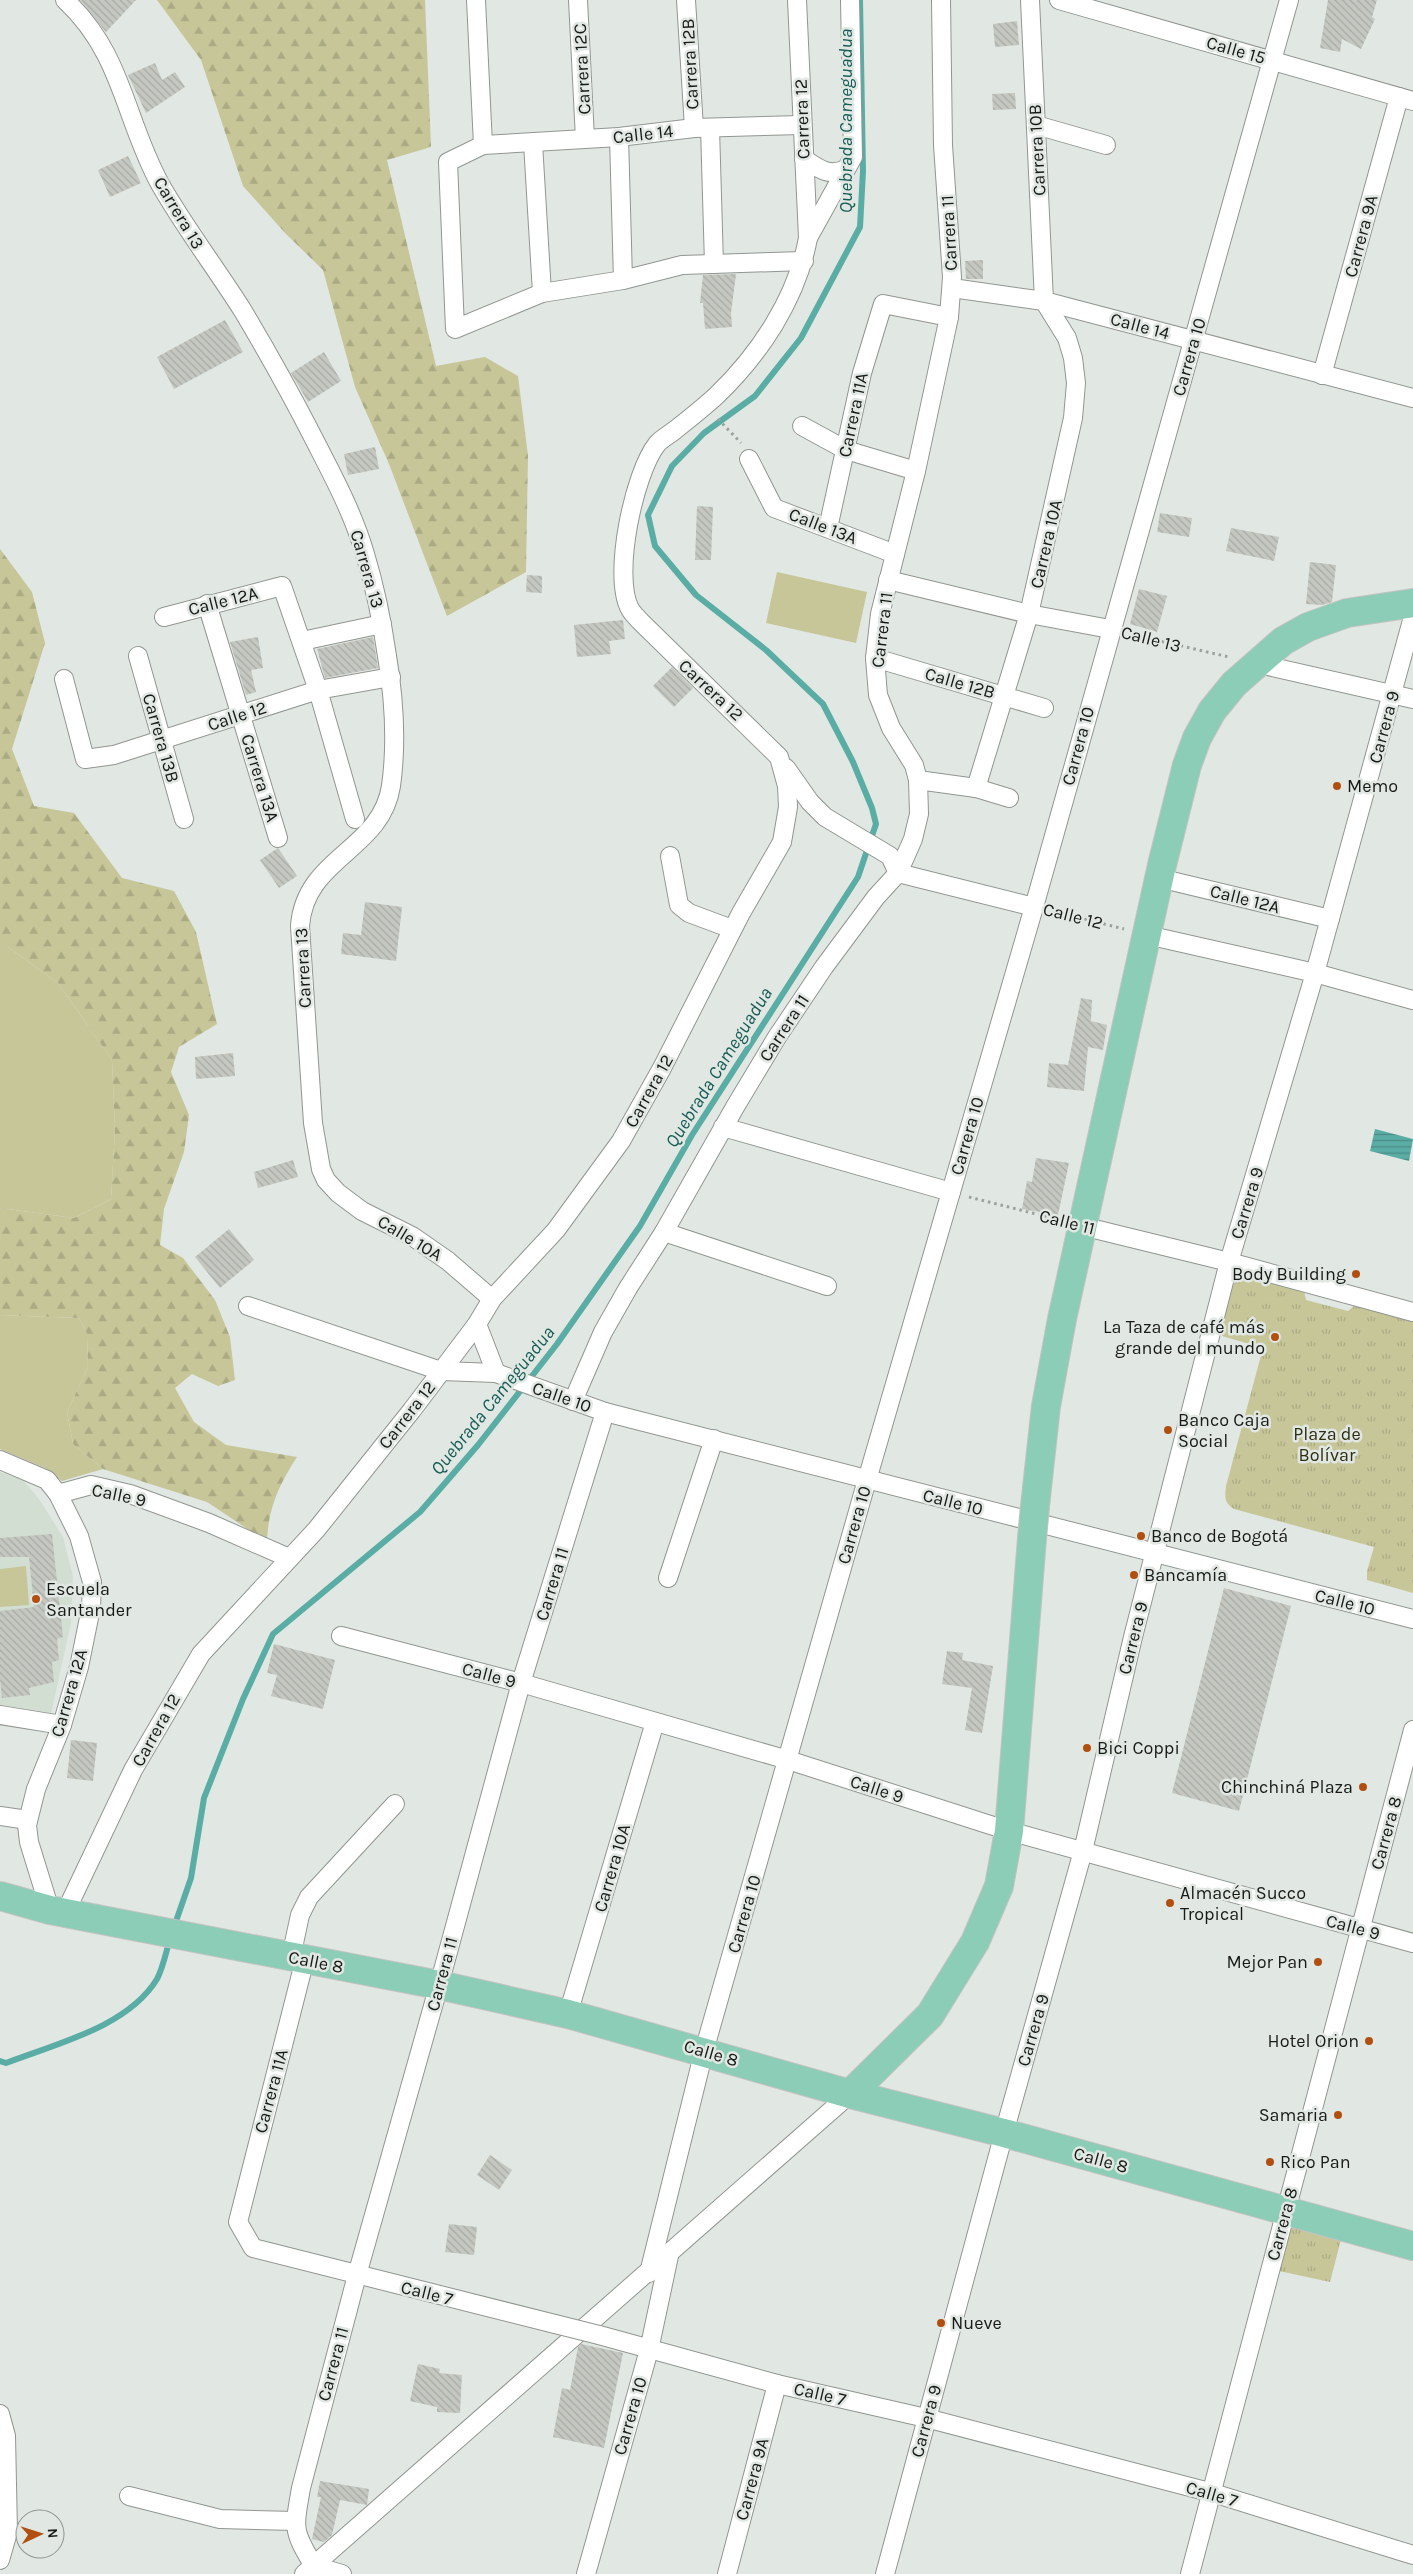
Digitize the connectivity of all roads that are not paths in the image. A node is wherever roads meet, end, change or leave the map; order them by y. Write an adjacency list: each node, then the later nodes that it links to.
1 (65, 0): 47 (street, Carrera 13)
2 (476, 0): 20 (street)
3 (578, 0): 18 (street, Carrera 12C)
4 (686, 0): 16 (street, Carrera 12B)
5 (797, 0): 15 (street, Carrera 12)
6 (850, 0): 23 (street, Carrera 12)
7 (941, 0): 28 (street, Carrera 11)
8 (1030, 0): 14 (street, Carrera 10B)
9 (1060, 0): 11 (street, Calle 15)
10 (1289, 0): 12 (street, Carrera 10)
11 (1110, 7): 12 (street, Calle 15)
12 (1272, 61): 13 (street, Calle 15); 32 (street, Carrera 10)
13 (1406, 99): 33 (street, Carrera 9A)
14 (1036, 125): 21 (street); 30 (street, Carrera 10B)
15 (802, 126): 16 (street, Calle 14); 22 (street, Carrera 12)
16 (702, 128): 17 (street, Calle 14); 26 (street, Carrera 12B)
17 (619, 137): 18 (street, Calle 14); 27 (street)
18 (585, 138): 19 (street, Calle 14)
19 (532, 142): 20 (street, Calle 14); 29 (street)
20 (483, 145): 29 (street)
21 (1106, 145)
22 (804, 159): 23 (street); 24 (street, Carrera 12)
23 (846, 169): 24 (street, Carrera 12)
24 (808, 238): 25 (street, Carrera 12)
25 (804, 261): 26 (street); 62 (street, Carrera 12)
26 (714, 264): 27 (street)
27 (623, 280): 29 (street)
28 (952, 288): 30 (street, Calle 14); 31 (street, Carrera 11)
29 (542, 293)
30 (1044, 301): 32 (street, Calle 14); 44 (street, Carrera 10A)
31 (949, 317): 36 (street, Carrera 11A); 38 (street, Carrera 11)
32 (1194, 340): 33 (street, Calle 14); 48 (street, Carrera 10)
33 (1322, 374): 34 (street, Calle 14)
34 (1413, 398)
35 (802, 426): 36 (street)
36 (846, 450): 38 (street); 39 (street, Carrera 11A)
37 (750, 459): 39 (street, Calle 13A)
38 (916, 471): 40 (street, Carrera 11)
39 (828, 528): 40 (street, Calle 13A)
40 (895, 554): 41 (street, Carrera 11)
41 (888, 580): 44 (street, Calle 13); 51 (street, Carrera 11)
42 (1413, 603): 52 (main road)
43 (207, 604): 45 (street, Calle 12A); 49 (street, Calle 12A); 60 (street, Carrera 13A)
44 (1029, 614): 48 (street, Calle 13); 57 (street, Carrera 10A)
45 (164, 617)
46 (1413, 617): 56 (street, Carrera 9)
47 (382, 624): 49 (street); 53 (street, Carrera 13)
48 (1110, 629): 72 (street, Carrera 10)
49 (302, 641): 55 (street)
50 (138, 656): 61 (street, Carrera 13B)
51 (875, 658): 57 (street, Calle 12B); 63 (street, Carrera 11)
52 (1256, 663): 56 (street); 71 (main road)
53 (391, 677): 55 (street, Calle 12); 79 (street, Carrera 13)
54 (64, 679): 61 (street, Calle 12)
55 (318, 690): 60 (street, Calle 12); 67 (street)
56 (1393, 694): 58 (street); 73 (street, Carrera 9)
57 (1004, 696): 59 (street, Calle 12B); 64 (street, Carrera 10A)
58 (1413, 699)
59 (1044, 708)
60 (240, 716): 61 (street, Calle 12); 68 (street, Carrera 13A)
61 (161, 740): 66 (street, Carrera 13B)
62 (780, 757): 70 (street); 74 (street, Carrera 12)
63 (918, 780): 64 (street); 70 (street, Carrera 11)
64 (976, 788): 65 (street)
65 (1009, 798)
66 (184, 819)
67 (355, 819)
68 (278, 838)
69 (670, 856): 74 (street)
70 (898, 873): 72 (street, Calle 12); 78 (street, Carrera 11)
71 (1159, 878): 73 (street, Calle 12A); 75 (main road)
72 (1034, 907): 80 (street, Carrera 10)
73 (1330, 919): 76 (street, Carrera 9)
74 (732, 929): 85 (street, Carrera 12)
75 (1147, 935): 76 (street); 81 (main road)
76 (1315, 973): 77 (street); 83 (street, Carrera 9)
77 (1413, 1000)
78 (723, 1126): 80 (street); 82 (street, Carrera 11)
79 (326, 1180): 85 (street, Calle 10A)
80 (951, 1192): 95 (street, Carrera 10)
81 (1082, 1226): 83 (street, Calle 11); 111 (main road, bridge)
82 (664, 1232): 84 (street); 91 (street, Carrera 11)
83 (1229, 1262): 87 (street, Calle 11); 97 (street, Carrera 9)
84 (827, 1286)
85 (492, 1299): 88 (street, Carrera 12)
86 (248, 1306): 89 (street, Calle 10)
87 (1413, 1312)
88 (477, 1324): 89 (street, Carrera 12); 90 (street)
89 (441, 1370): 90 (street, Calle 10); 98 (street, Carrera 12)
90 (496, 1373): 91 (street, Calle 10)
91 (573, 1400): 92 (street, Calle 10)
92 (605, 1412): 93 (street, Calle 10); 102 (street, Carrera 11)
93 (714, 1439): 95 (street, Calle 10); 99 (street)
94 (0, 1460): 96 (street, Carrera 12A)
95 (867, 1480): 97 (street, Calle 10); 107 (street, Carrera 10)
96 (58, 1494): 98 (street, Calle 9); 105 (street, Carrera 12A)
97 (1154, 1554): 100 (street, Calle 10); 112 (street, Carrera 9)
98 (289, 1558): 114 (street, Carrera 12)
99 (668, 1578)
100 (1413, 1619)
101 (342, 1636): 102 (street, Calle 9)
102 (521, 1683): 104 (street, Calle 9); 118 (street, Carrera 11)
103 (0, 1715): 105 (street)
104 (655, 1722): 107 (street, Calle 9); 119 (street, Carrera 10A)
105 (62, 1725): 110 (street, Carrera 12A)
106 (1413, 1730): 115 (street, Carrera 8)
107 (788, 1760): 111 (street, Calle 9); 120 (street, Carrera 10)
108 (396, 1804): 117 (street, Carrera 11A)
109 (0, 1816): 110 (street)
110 (28, 1820): 114 (street, Carrera 12A)
111 (1009, 1831): 112 (street, Calle 9); 121 (main road)
112 (1083, 1851): 115 (street, Calle 9); 122 (street, Carrera 9)
113 (0, 1896): 114 (main road, Calle 8)
114 (57, 1911): 117 (main road, Calle 8)
115 (1360, 1929): 116 (street, Calle 9); 123 (street, Carrera 8)
116 (1413, 1943)
117 (298, 1958): 118 (main road, Calle 8); 124 (street, Carrera 11A)
118 (440, 1985): 119 (main road, Calle 8); 128 (street, Carrera 11)
119 (568, 2014): 120 (main road, Calle 8)
120 (704, 2051): 121 (main road, Calle 8); 127 (street, Carrera 10)
121 (850, 2094): 122 (main road, Calle 8); 126 (street)
122 (1004, 2133): 123 (main road, Calle 8); 132 (street, Carrera 9)
123 (1286, 2210): 125 (main road, Calle 8); 134 (street, Carrera 8)
124 (238, 2222): 128 (street, Calle 7)
125 (1413, 2246)
126 (669, 2256): 127 (street); 129 (street, Carrera 10)
127 (650, 2273): 140 (street)
128 (356, 2275): 129 (street, Calle 7, bridge); 136 (street, Carrera 11)
129 (648, 2350): 130 (street, Calle 7); 142 (street, Carrera 10)
130 (777, 2384): 132 (street, Calle 7); 143 (street, Carrera 9A)
131 (0, 2414): 133 (street)
132 (926, 2418): 134 (street, Calle 7); 144 (street, Carrera 9)
133 (3, 2436): 137 (street)
134 (1213, 2493): 138 (street, Calle 7); 145 (street, Carrera 8)
135 (129, 2496): 136 (street)
136 (296, 2530): 140 (street)
137 (4, 2532): 139 (street)
138 (1413, 2555)
139 (0, 2560)
140 (309, 2570): 141 (street)
141 (342, 2574)
142 (586, 2574)
143 (727, 2574)
144 (885, 2574)
145 (1190, 2574)

